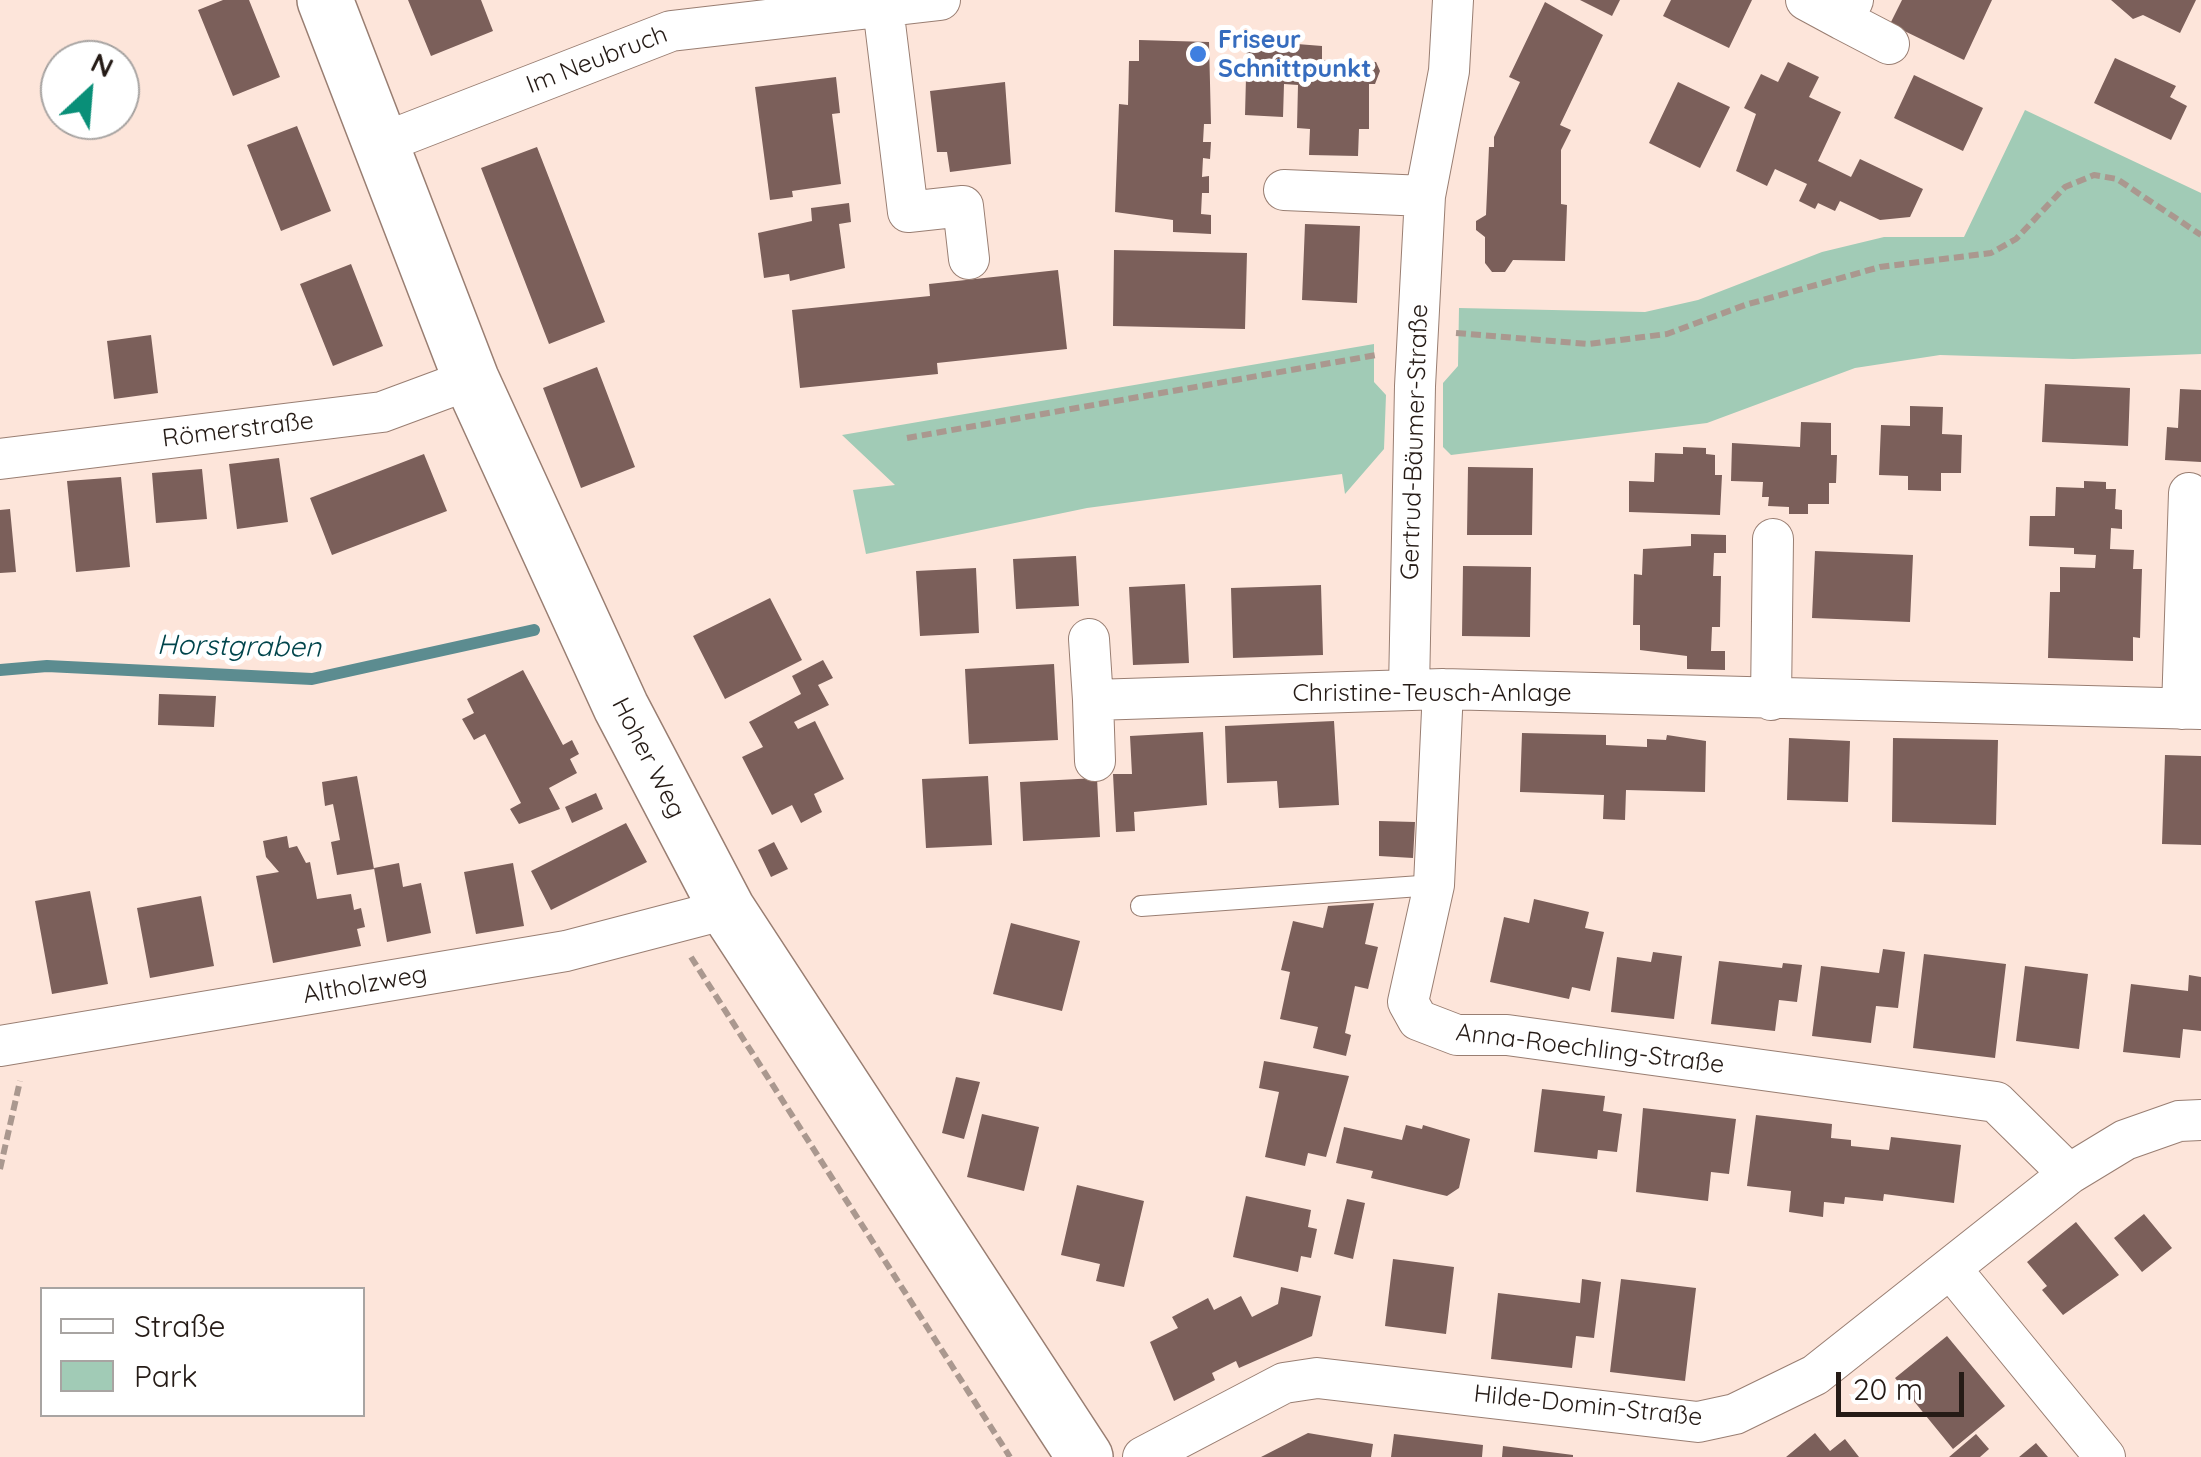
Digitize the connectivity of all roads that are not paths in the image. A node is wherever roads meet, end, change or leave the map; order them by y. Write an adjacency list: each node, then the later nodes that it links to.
1 (325, 0): 8 (street, Hoher Weg)
2 (940, 0): 5 (street, Im Neubruch)
3 (1454, 0): 10 (street, Gertrud-Bäumer-Straße)
4 (1806, 0): 6 (street)
5 (883, 7): 8 (street, Im Neubruch); 11 (street)
6 (1848, 10): 7 (street)
7 (1889, 44)
8 (380, 144): 12 (street, Hoher Weg)
9 (1284, 190): 10 (street)
10 (1424, 196): 17 (street, Gertrud-Bäumer-Straße)
11 (969, 259)
12 (471, 379): 13 (street, Römerstraße); 24 (street, Hoher Weg)
13 (0, 459)
14 (2189, 494): 20 (street, Christine-Teusch-Anlage)
15 (1773, 540): 19 (street)
16 (1089, 639): 18 (street)
17 (1426, 688): 18 (street, Christine-Teusch-Anlage); 19 (street, Christine-Teusch-Anlage); 22 (street, Anna-Roechling-Straße)
18 (1092, 700): 21 (street)
19 (1772, 700): 20 (street, Christine-Teusch-Anlage)
20 (2192, 709)
21 (1095, 761)
22 (1434, 885): 23 (lane); 27 (street, Anna-Roechling-Straße)
23 (1141, 906)
24 (727, 909): 25 (street, Altholzweg); 29 (street, Hoher Weg)
25 (14, 1044)
26 (2201, 1120): 27 (street, Hilde-Domin-Straße)
27 (2069, 1174): 28 (street, Hilde-Domin-Straße)
28 (1951, 1269): 30 (street, Hilde-Domin-Straße); 31 (street)
29 (1085, 1457)
30 (1143, 1457)
31 (2104, 1457)

